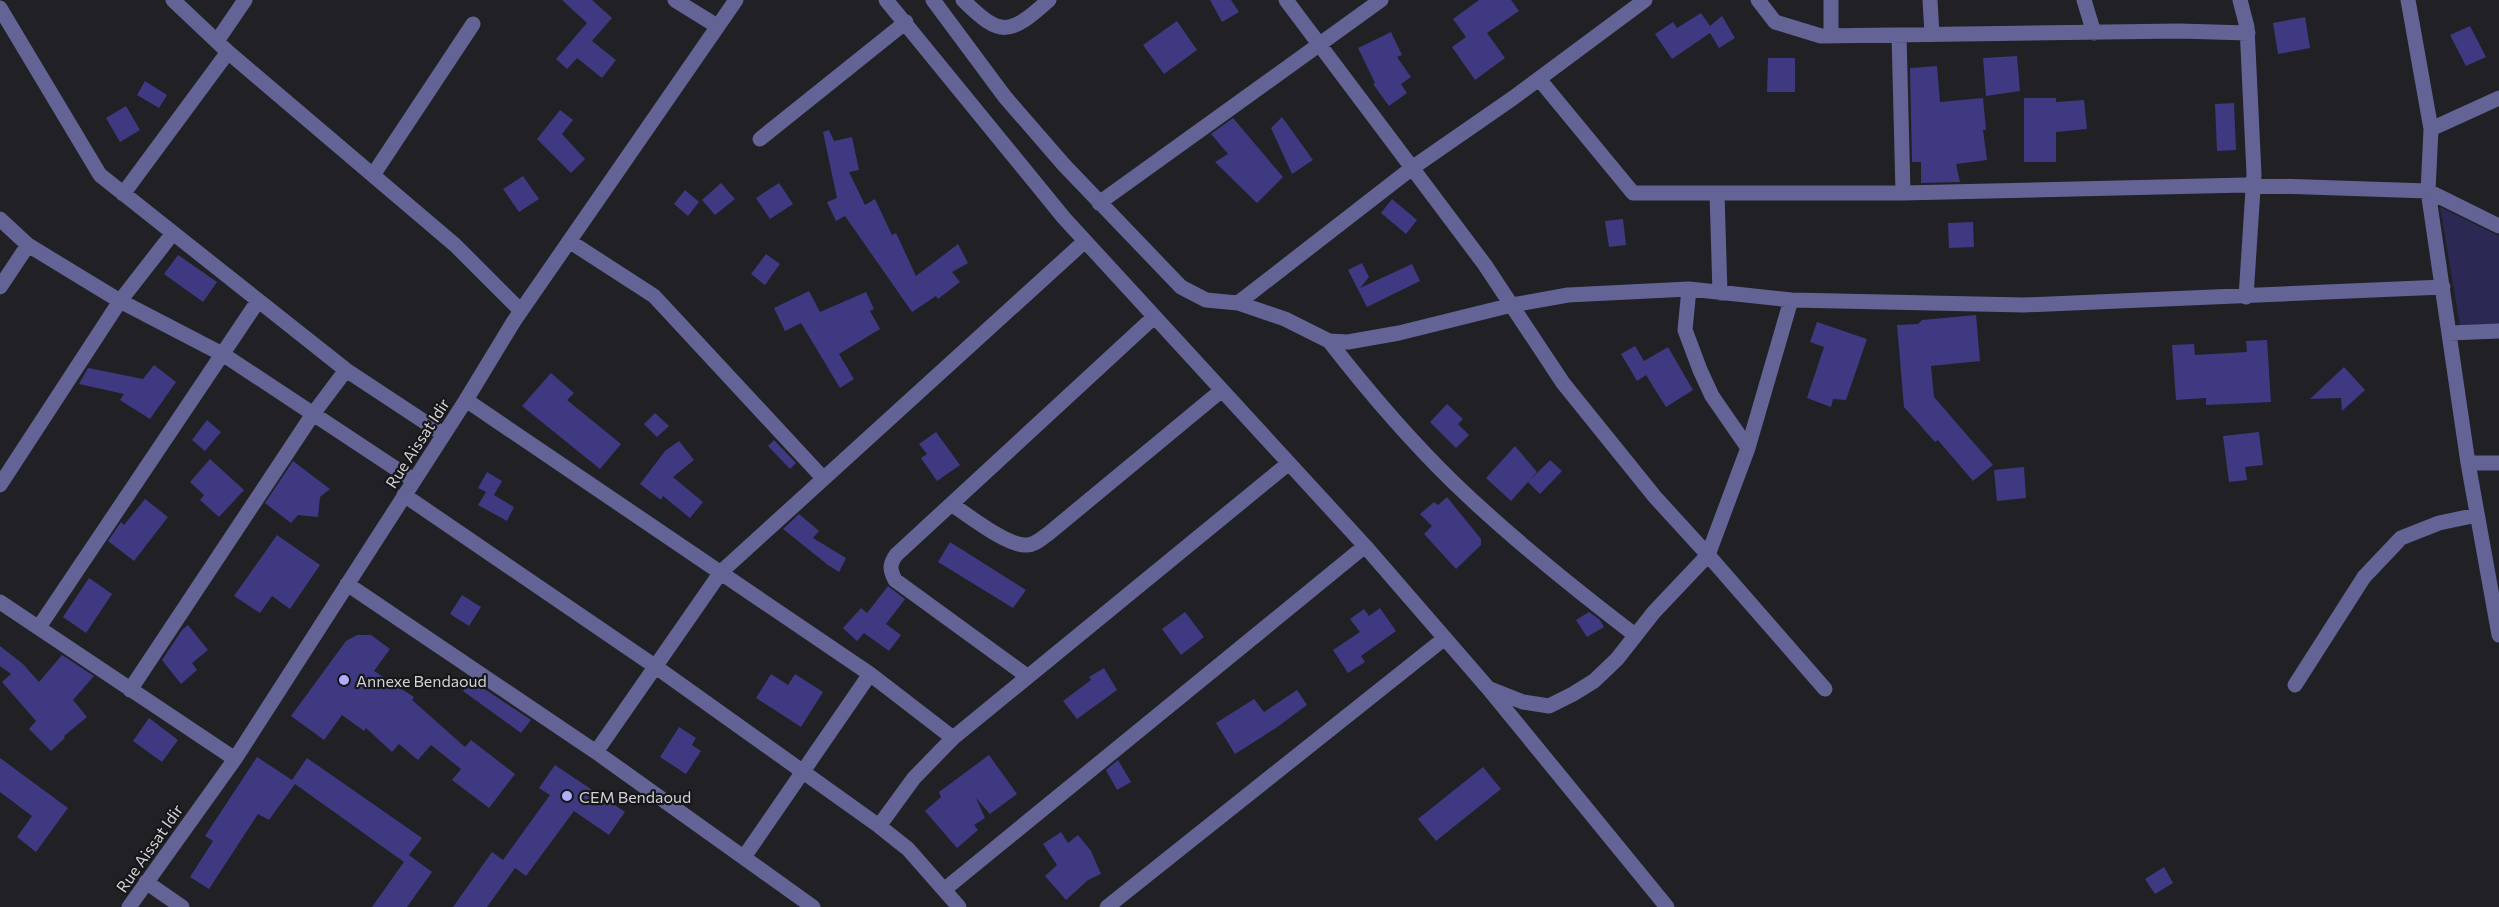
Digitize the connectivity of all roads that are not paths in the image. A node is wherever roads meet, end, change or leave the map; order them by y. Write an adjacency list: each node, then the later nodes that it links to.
1 (173, 0): 28 (street)
2 (245, 0): 28 (street)
3 (675, 0): 21 (street)
4 (736, 0): 21 (street, Rue Aissat Idir)
5 (886, 0): 19 (street)
6 (933, 0): 40 (street)
7 (963, 0): 8 (street)
8 (1049, 0)
9 (1286, 0): 27 (street)
10 (1381, 0): 27 (street)
11 (1645, 0): 29 (street)
12 (1758, 0): 25 (street)
13 (1831, 0): 25 (street)
14 (1930, 0): 24 (street)
15 (2084, 0): 22 (street)
16 (2240, 0): 23 (street)
17 (2410, 1): 31 (street)
18 (0, 8): 39 (street)
19 (906, 22): 32 (street); 45 (street)
20 (473, 24): 34 (street)
21 (717, 26): 44 (street, Rue Aissat Idir)
22 (2094, 33): 23 (street); 24 (street)
23 (2248, 33): 35 (street)
24 (1932, 34): 26 (street)
25 (1831, 35): 26 (street)
26 (1899, 35): 38 (street)
27 (1319, 44): 33 (street); 40 (street)
28 (223, 46): 34 (street); 39 (street)
29 (1539, 78): 33 (street); 37 (street)
30 (2499, 98): 31 (street)
31 (2431, 129): 36 (street)
32 (760, 139)
33 (1412, 168): 55 (street); 56 (street)
34 (373, 175): 57 (street)
35 (2253, 185): 36 (street); 38 (street); 51 (street)
36 (2428, 191): 42 (street); 48 (street)
37 (1717, 193): 38 (street); 50 (street)
38 (1903, 193)
39 (123, 194): 43 (street)
40 (1099, 203): 55 (street)
41 (0, 219): 46 (street)
42 (2499, 226)
43 (173, 233): 53 (street); 54 (street)
44 (569, 241): 57 (street, Rue Aissat Idir); 72 (street)
45 (1085, 241): 58 (street); 72 (street)
46 (28, 245): 47 (street); 53 (street)
47 (0, 287)
48 (2443, 287): 51 (street); 60 (street)
49 (1689, 289): 50 (street); 56 (street); 68 (street)
50 (1720, 292): 52 (street)
51 (2246, 297): 52 (street)
52 (1791, 300): 68 (street)
53 (120, 302): 62 (street); 74 (street)
54 (258, 302): 62 (street); 63 (street)
55 (1238, 303): 61 (street)
56 (1512, 304): 61 (street); 79 (street)
57 (521, 311): 65 (street, Rue Aissat Idir)
58 (1154, 317): 64 (street); 76 (street)
59 (2499, 331): 60 (street)
60 (2450, 333): 70 (street)
61 (1329, 342): 84 (street)
62 (224, 355): 66 (street); 83 (street)
63 (346, 370): 66 (street); 67 (street)
64 (1222, 390): 69 (street); 76 (street)
65 (466, 400): 67 (street, Rue Aissat Idir); 80 (street)
66 (314, 414): 73 (street); 93 (street)
67 (443, 434): 73 (street, Rue Aissat Idir)
68 (1748, 448): 79 (street)
69 (1289, 463): 78 (street); 89 (street)
70 (2468, 463): 71 (street); 77 (street)
71 (2499, 463)
72 (823, 478): 80 (street)
73 (413, 480): 75 (street, Rue Aissat Idir)
74 (0, 485)
75 (404, 495): 81 (street, Rue Aissat Idir); 87 (street)
76 (951, 504): 89 (street)
77 (2477, 515): 85 (street); 90 (street)
78 (1365, 546): 86 (street); 101 (street)
79 (1708, 555): 84 (street); 92 (street)
80 (721, 572): 87 (street); 88 (street)
81 (347, 584): 95 (street); 96 (street, Rue Aissat Idir)
82 (0, 602): 83 (street)
83 (39, 627): 93 (street)
84 (1635, 635): 91 (street)
85 (2499, 635)
86 (1445, 638): 91 (street); 106 (street)
87 (656, 667): 95 (street); 97 (street)
88 (870, 674): 94 (street); 97 (street)
89 (1027, 676): 94 (street)
90 (2295, 685)
91 (1488, 688): 107 (street)
92 (1825, 688)
93 (130, 690): 96 (street)
94 (953, 738): 98 (street)
95 (596, 752): 99 (street)
96 (235, 759): 100 (street, Rue Aissat Idir)
97 (801, 771): 98 (street); 99 (street)
98 (879, 826): 101 (street)
99 (744, 857): 104 (street)
100 (146, 882): 102 (street, Rue Aissat Idir); 103 (street)
101 (945, 889): 105 (street)
102 (129, 907)
103 (182, 907)
104 (813, 907)
105 (958, 907)
106 (1107, 907)
107 (1667, 907)

